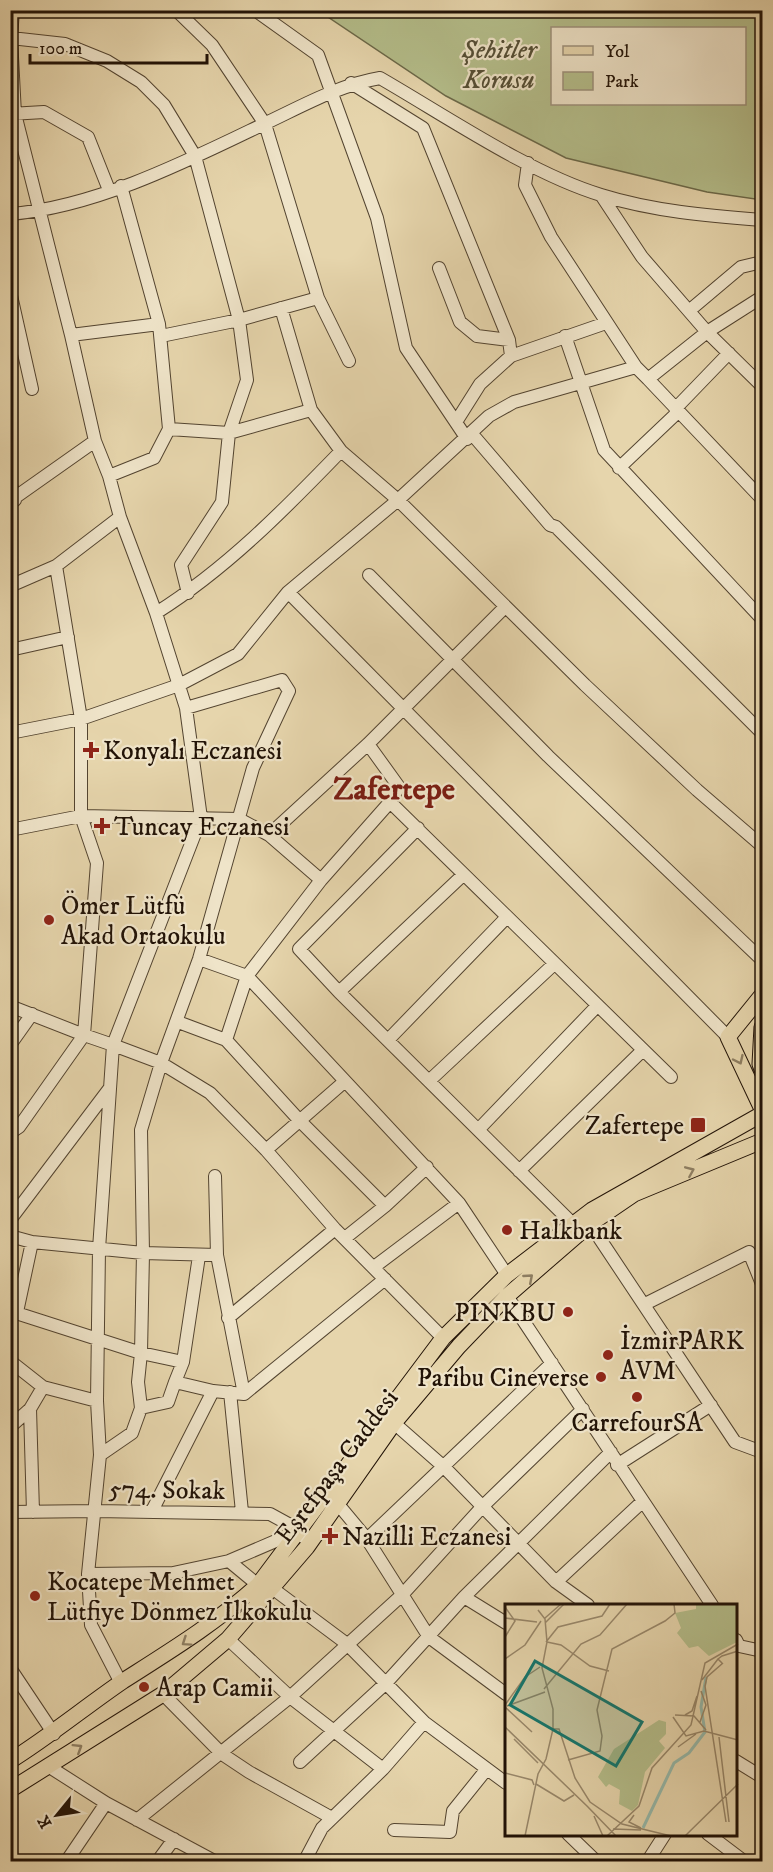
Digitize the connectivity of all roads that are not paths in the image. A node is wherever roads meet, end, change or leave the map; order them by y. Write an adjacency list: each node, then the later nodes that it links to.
1 (176, 10): 8 (street)
2 (255, 10): 6 (street)
3 (12, 11): 4 (street)
4 (11, 38): 7 (street); 9 (street)
5 (351, 83): 6 (street); 10 (street); 29 (street)
6 (331, 92): 8 (street); 40 (street)
7 (13, 114): 11 (street); 13 (street)
8 (265, 124): 9 (street); 20 (street)
9 (195, 156): 11 (street); 23 (street)
10 (528, 164): 12 (street); 24 (street)
11 (115, 188): 13 (street); 25 (street)
12 (601, 195): 15 (street); 22 (street)
13 (39, 212): 14 (street); 27 (street)
14 (10, 214)
15 (762, 220)
16 (762, 262): 22 (street)
17 (439, 268): 29 (street)
18 (10, 291): 37 (street)
19 (762, 297): 26 (street)
20 (318, 298): 21 (street); 32 (street)
21 (281, 308): 23 (street); 38 (street)
22 (690, 310): 26 (street)
23 (239, 320): 25 (street); 42 (street)
24 (606, 323): 28 (street); 33 (street)
25 (160, 330): 27 (street); 41 (street)
26 (707, 332): 30 (street); 34 (street)
27 (71, 335): 44 (street)
28 (565, 336): 31 (street); 35 (street)
29 (509, 340): 31 (street)
30 (729, 353): 36 (street); 39 (street)
31 (511, 356): 40 (street)
32 (349, 361)
33 (636, 366): 34 (street); 35 (street)
34 (648, 379): 39 (street)
35 (579, 384): 43 (street); 46 (street)
36 (762, 386)
37 (32, 389)
38 (312, 410): 42 (street); 45 (street)
39 (676, 410): 46 (street); 49 (street)
40 (456, 422): 43 (street)
41 (169, 429): 42 (street); 47 (street)
42 (229, 433): 57 (street)
43 (470, 436): 50 (street); 68 (street)
44 (95, 441): 47 (street); 51 (street)
45 (341, 451): 50 (street); 57 (street)
46 (619, 468): 60 (street)
47 (109, 476): 52 (street)
48 (10, 481): 51 (street)
49 (762, 499)
50 (398, 500): 56 (street); 58 (street)
51 (13, 501)
52 (120, 517): 53 (street); 59 (street)
53 (56, 566): 55 (street); 61 (street)
54 (369, 575): 63 (street)
55 (10, 586)
56 (288, 592): 64 (street); 66 (street)
57 (188, 593): 59 (street)
58 (505, 607): 63 (street); 78 (street)
59 (156, 613): 64 (street)
60 (762, 620)
61 (68, 637): 62 (street); 67 (street)
62 (10, 650)
63 (452, 660): 66 (street); 83 (street)
64 (179, 685): 65 (street); 67 (street)
65 (186, 708): 73 (street); 74 (street)
66 (403, 709): 70 (street); 94 (street)
67 (81, 719): 69 (street); 72 (street)
68 (762, 733)
69 (10, 734)
70 (368, 744): 71 (street); 77 (street)
71 (390, 802): 75 (street); 80 (street)
72 (81, 816): 73 (street); 76 (street); 93 (street)
73 (201, 818): 74 (street); 98 (street)
74 (239, 819): 77 (street); 82 (street)
75 (418, 828): 79 (street); 86 (street)
76 (10, 830)
77 (269, 835): 80 (street)
78 (762, 846)
79 (463, 875): 81 (street); 86 (street)
80 (321, 880): 85 (street)
81 (506, 918): 84 (street); 96 (street)
82 (199, 959): 85 (street); 91 (street)
83 (762, 960)
84 (554, 965): 89 (street); 103 (street)
85 (247, 976): 95 (street); 104 (street)
86 (339, 992): 96 (street)
87 (762, 995): 94 (main road)
88 (10, 1006): 90 (street)
89 (597, 1006): 99 (street); 109 (street)
90 (32, 1014): 93 (street); 97 (street)
91 (178, 1022): 95 (street); 100 (street)
92 (762, 1027): 101 (main road)
93 (84, 1035): 98 (street); 110 (street)
94 (728, 1037): 106 (main road, one-way to 106)
95 (226, 1040): 108 (street)
96 (388, 1040): 103 (street)
97 (10, 1045)
98 (113, 1045): 100 (street); 105 (street)
99 (643, 1050): 102 (street); 114 (street)
100 (161, 1064): 112 (street); 125 (street)
101 (762, 1069)
102 (671, 1077)
103 (429, 1081): 109 (street)
104 (344, 1082): 108 (street); 113 (street)
105 (110, 1089): 118 (street); 124 (street)
106 (762, 1109)
107 (762, 1114): 119 (main road, Eşrefpaşa Caddesi)
108 (300, 1121): 112 (street); 117 (street)
109 (478, 1130): 114 (street)
110 (10, 1133)
111 (762, 1142): 120 (main road, Eşrefpaşa Caddesi, one-way to 111)
112 (266, 1150): 121 (street)
113 (427, 1167): 116 (street); 117 (street)
114 (519, 1171): 119 (street)
115 (215, 1176): 127 (street)
116 (459, 1203): 128 (street); 129 (street)
117 (385, 1206): 121 (street)
118 (10, 1220)
119 (573, 1224): 129 (main road, Eşrefpaşa Caddesi)
120 (590, 1224): 132 (main road, Eşrefpaşa Caddesi, one-way to 120); 133 (street)
121 (340, 1234): 128 (street); 135 (street)
122 (10, 1236): 123 (street)
123 (32, 1242): 124 (street); 134 (street)
124 (99, 1249): 125 (street); 136 (street)
125 (143, 1253): 126 (street); 138 (street)
126 (199, 1256): 127 (street); 140 (street)
127 (218, 1256): 135 (street)
128 (374, 1268): 130 (street)
129 (507, 1275): 137 (main road, Eşrefpaşa Caddesi)
130 (385, 1279): 137 (street); 146 (street)
131 (762, 1284): 133 (street)
132 (507, 1296): 141 (street); 152 (main road, Eşrefpaşa Caddesi)
133 (645, 1304): 148 (street)
134 (14, 1312): 136 (street)
135 (228, 1318): 146 (street)
136 (99, 1337): 138 (street); 147 (street)
137 (443, 1338): 167 (main road, Eşrefpaşa Caddesi)
138 (141, 1353): 140 (street); 149 (street)
139 (10, 1362): 143 (street)
140 (183, 1362): 142 (street)
141 (552, 1363): 151 (street); 158 (street)
142 (176, 1382): 144 (street); 149 (street)
143 (43, 1387): 147 (street); 150 (street)
144 (213, 1391): 145 (street); 163 (street)
145 (230, 1392): 146 (street); 166 (street)
146 (244, 1394)
147 (97, 1401): 156 (street)
148 (711, 1405): 155 (street); 157 (street)
149 (141, 1408): 156 (street)
150 (30, 1409): 153 (street); 165 (street)
151 (583, 1409): 154 (street); 161 (street)
152 (394, 1423): 158 (street); 160 (main road, Eşrefpaşa Caddesi)
153 (10, 1426)
154 (611, 1452): 157 (street); 169 (street)
155 (762, 1452)
156 (100, 1455): 162 (street)
157 (617, 1465): 159 (street)
158 (444, 1467): 161 (street); 168 (street)
159 (642, 1502): 173 (street); 178 (street)
160 (337, 1503): 168 (street); 170 (main road, Eşrefpaşa Caddesi)
161 (483, 1506): 169 (street); 175 (street)
162 (96, 1510): 163 (street, 574. Sokak); 165 (street, 574. Sokak); 172 (street)
163 (152, 1511): 166 (street, 574. Sokak)
164 (10, 1512): 165 (street, 574. Sokak)
165 (33, 1512)
166 (242, 1512): 167 (street, 574. Sokak)
167 (301, 1531): 170 (street); 171 (street); 174 (main road, Eşrefpaşa Caddesi)
168 (367, 1539): 175 (street)
169 (519, 1544): 173 (street); 176 (street)
170 (308, 1546): 174 (main road, Eşrefpaşa Caddesi)
171 (229, 1561): 172 (street); 174 (street)
172 (88, 1574): 186 (street)
173 (556, 1582): 177 (street)
174 (265, 1587): 181 (main road, Eşrefpaşa Caddesi); 182 (street); 186 (main road, Eşrefpaşa Caddesi, one-way to 186)
175 (402, 1595): 180 (street); 182 (street)
176 (464, 1597): 179 (street); 180 (street)
177 (587, 1604)
178 (711, 1604)
179 (505, 1622)
180 (429, 1637): 187 (street); 188 (street)
181 (228, 1640): 189 (main road, Eşrefpaşa Caddesi); 190 (street)
182 (347, 1644): 187 (street); 190 (street)
183 (737, 1646): 184 (street)
184 (762, 1651)
185 (10, 1668): 193 (street)
186 (121, 1683): 193 (main road, Eşrefpaşa Caddesi)
187 (386, 1683): 191 (street); 192 (street)
188 (505, 1693)
189 (163, 1694): 194 (street); 198 (main road, Eşrefpaşa Caddesi, one-way to 189)
190 (290, 1697): 192 (street); 194 (street)
191 (424, 1722): 199 (street); 200 (street)
192 (335, 1731): 196 (street); 199 (street)
193 (54, 1734): 195 (main road, Eşrefpaşa Caddesi)
194 (222, 1754): 205 (street); 206 (street)
195 (10, 1761)
196 (300, 1762)
197 (737, 1762): 201 (street)
198 (48, 1766): 203 (main road, Eşrefpaşa Caddesi); 204 (street)
199 (383, 1769): 205 (street)
200 (486, 1770): 202 (street); 207 (street)
201 (762, 1777)
202 (505, 1782)
203 (10, 1790)
204 (106, 1803): 206 (street); 213 (street)
205 (332, 1818): 215 (street)
206 (137, 1820): 211 (street)
207 (394, 1830)
208 (570, 1836): 216 (street)
209 (664, 1836): 217 (street)
210 (711, 1836): 218 (street)
211 (174, 1839): 212 (street); 214 (street)
212 (212, 1861)
213 (66, 1862)
214 (157, 1862)
215 (304, 1862)
216 (597, 1862)
217 (647, 1862)
218 (746, 1862)

